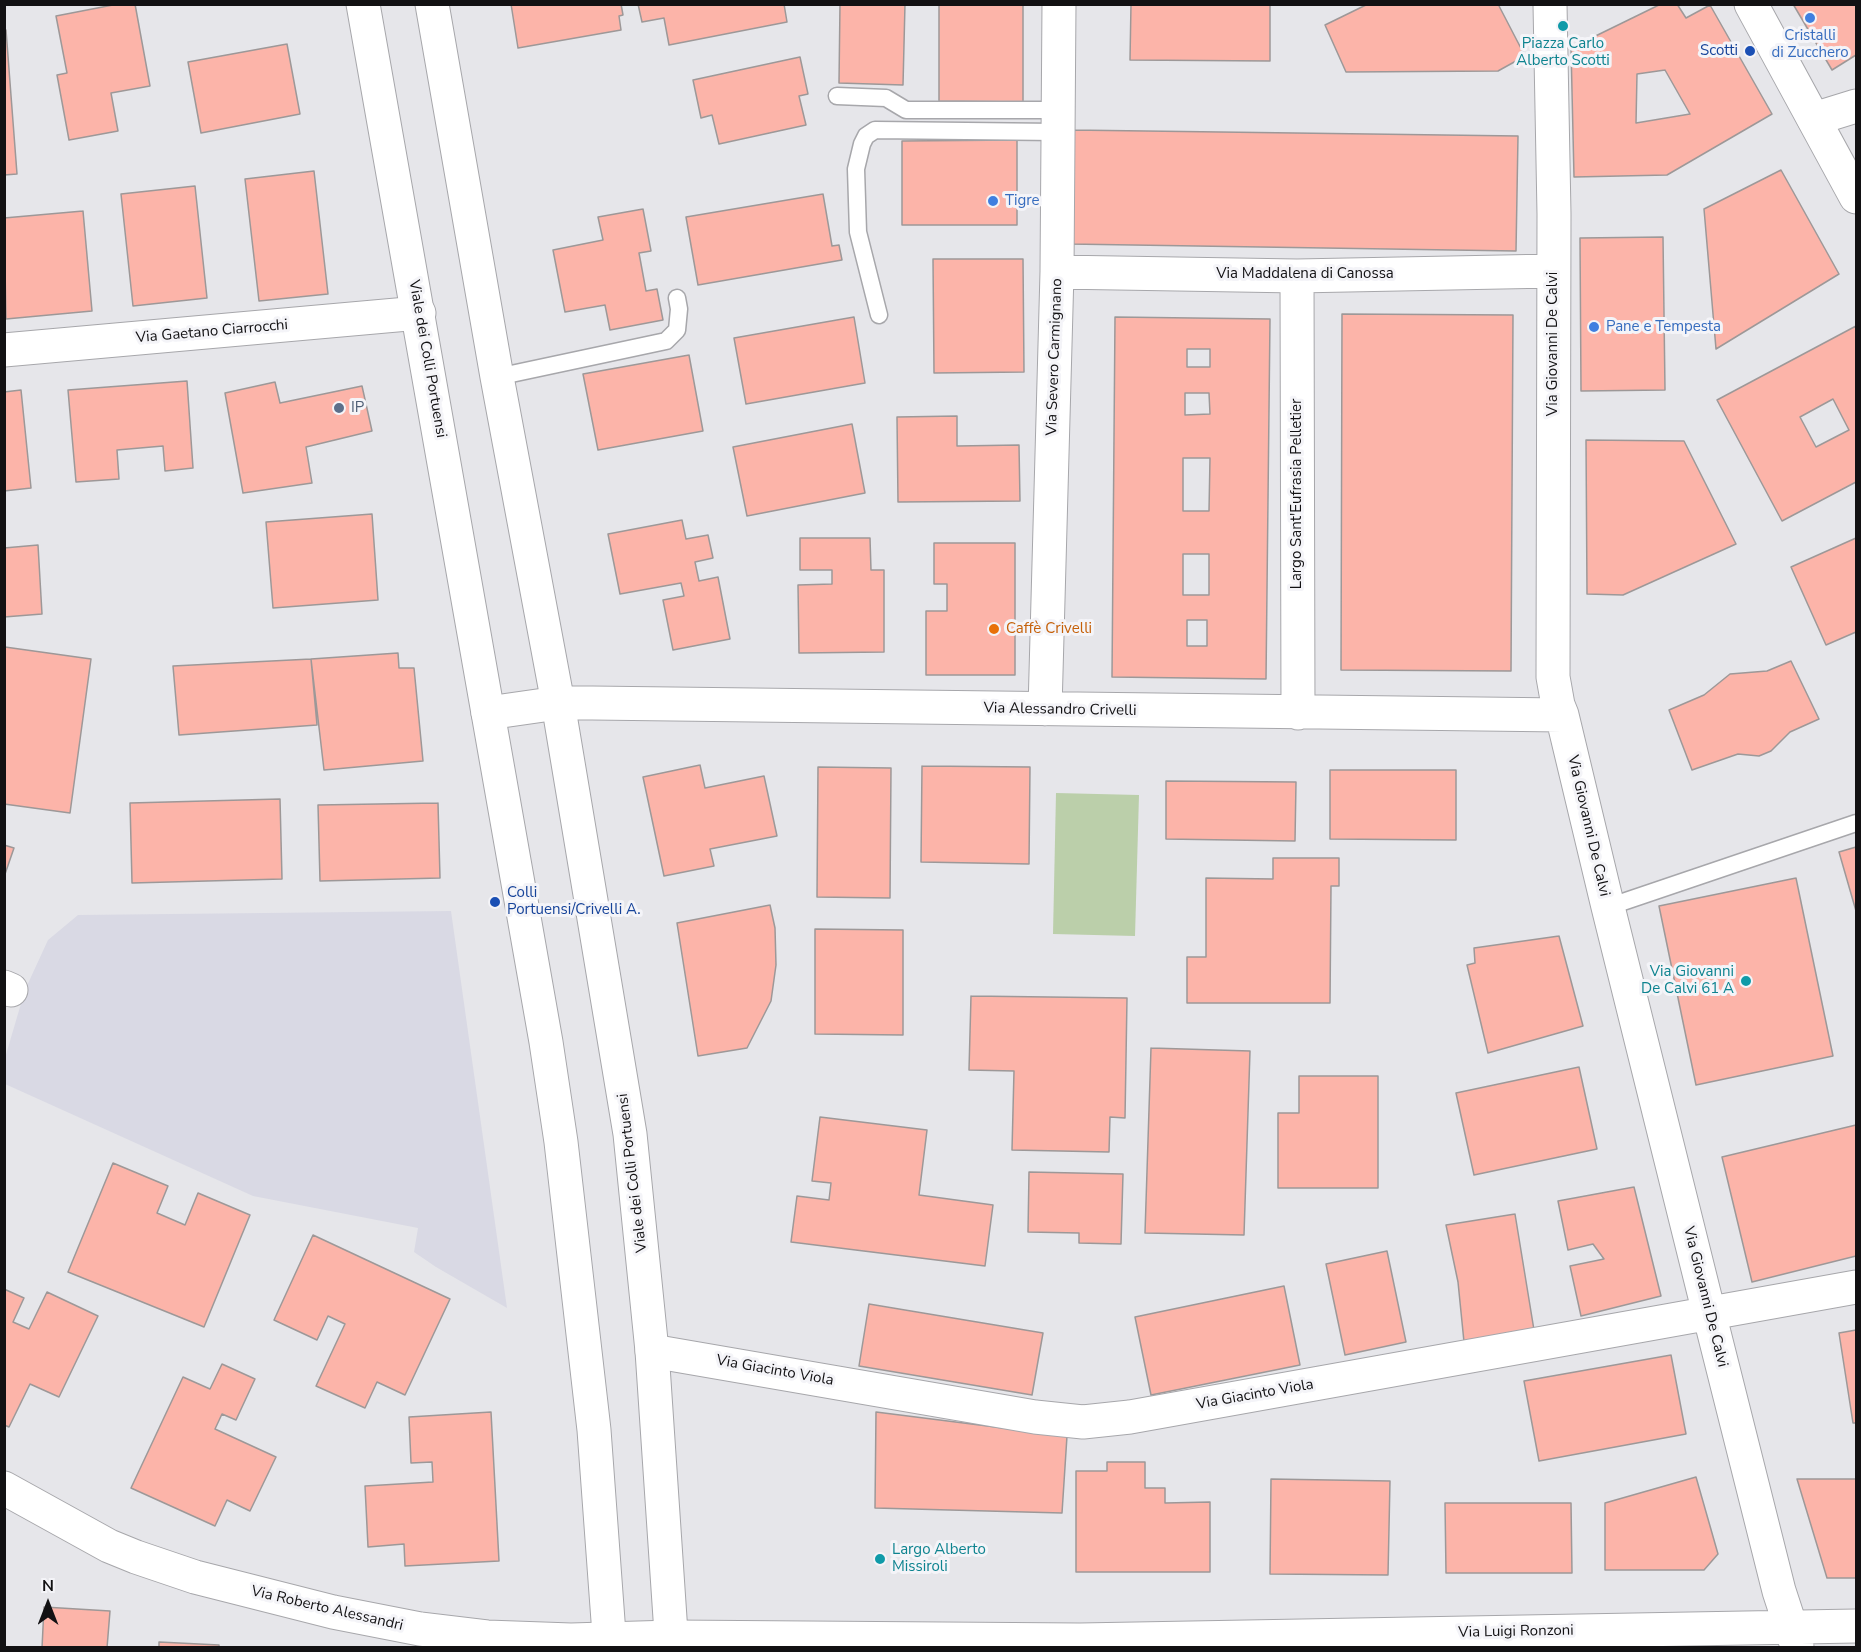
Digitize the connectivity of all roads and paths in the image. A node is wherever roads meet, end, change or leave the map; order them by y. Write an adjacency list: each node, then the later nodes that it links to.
1 (363, 4): 15 (street, Viale dei Colli Portuensi)
2 (432, 4): 18 (street, Viale dei Colli Portuensi)
3 (1059, 4): 9 (street, Via Severo Carmignano)
4 (1550, 4): 11 (street, Via Giovanni De Calvi)
5 (1750, 4): 8 (street)
6 (837, 96): 9 (lane)
7 (1857, 106): 8 (street)
8 (1814, 119): 10 (street)
9 (1057, 121): 12 (street, Via Severo Carmignano); 16 (lane)
10 (1857, 197)
11 (1553, 271): 13 (street, Via Maddalena di Canossa); 23 (street, Via Giovanni De Calvi)
12 (1057, 272): 13 (street, Via Maddalena di Canossa); 20 (street, Via Severo Carmignano)
13 (1297, 276): 22 (street, Largo Sant'Eufrasia Pelletier)
14 (677, 298): 18 (lane)
15 (419, 313): 17 (street, Via Gaetano Ciarrocchi); 21 (street, Viale dei Colli Portuensi)
16 (879, 315)
17 (4, 350)
18 (497, 377): 19 (street, Viale dei Colli Portuensi)
19 (558, 703): 20 (street, Via Alessandro Crivelli); 21 (street); 28 (street, Viale dei Colli Portuensi)
20 (1045, 709): 22 (street, Via Alessandro Crivelli)
21 (488, 713): 33 (street, Viale dei Colli Portuensi)
22 (1298, 713): 23 (street, Via Alessandro Crivelli)
23 (1562, 715): 25 (street, Via Giovanni De Calvi)
24 (1857, 823): 25 (lane)
25 (1608, 907): 27 (street, Via Giovanni De Calvi)
26 (1857, 1287): 27 (street, Via Giacinto Viola)
27 (1709, 1313): 28 (street, Via Giacinto Viola); 31 (street, Via Giovanni De Calvi)
28 (652, 1351): 32 (street, Viale dei Colli Portuensi)
29 (4, 1488): 33 (street, Via Roberto Alessandri)
30 (1857, 1626): 31 (street, Via Luigi Ronzoni)
31 (1793, 1637): 32 (street, Via Luigi Ronzoni)
32 (672, 1642): 33 (street, Via Roberto Alessandri)
33 (610, 1644)

